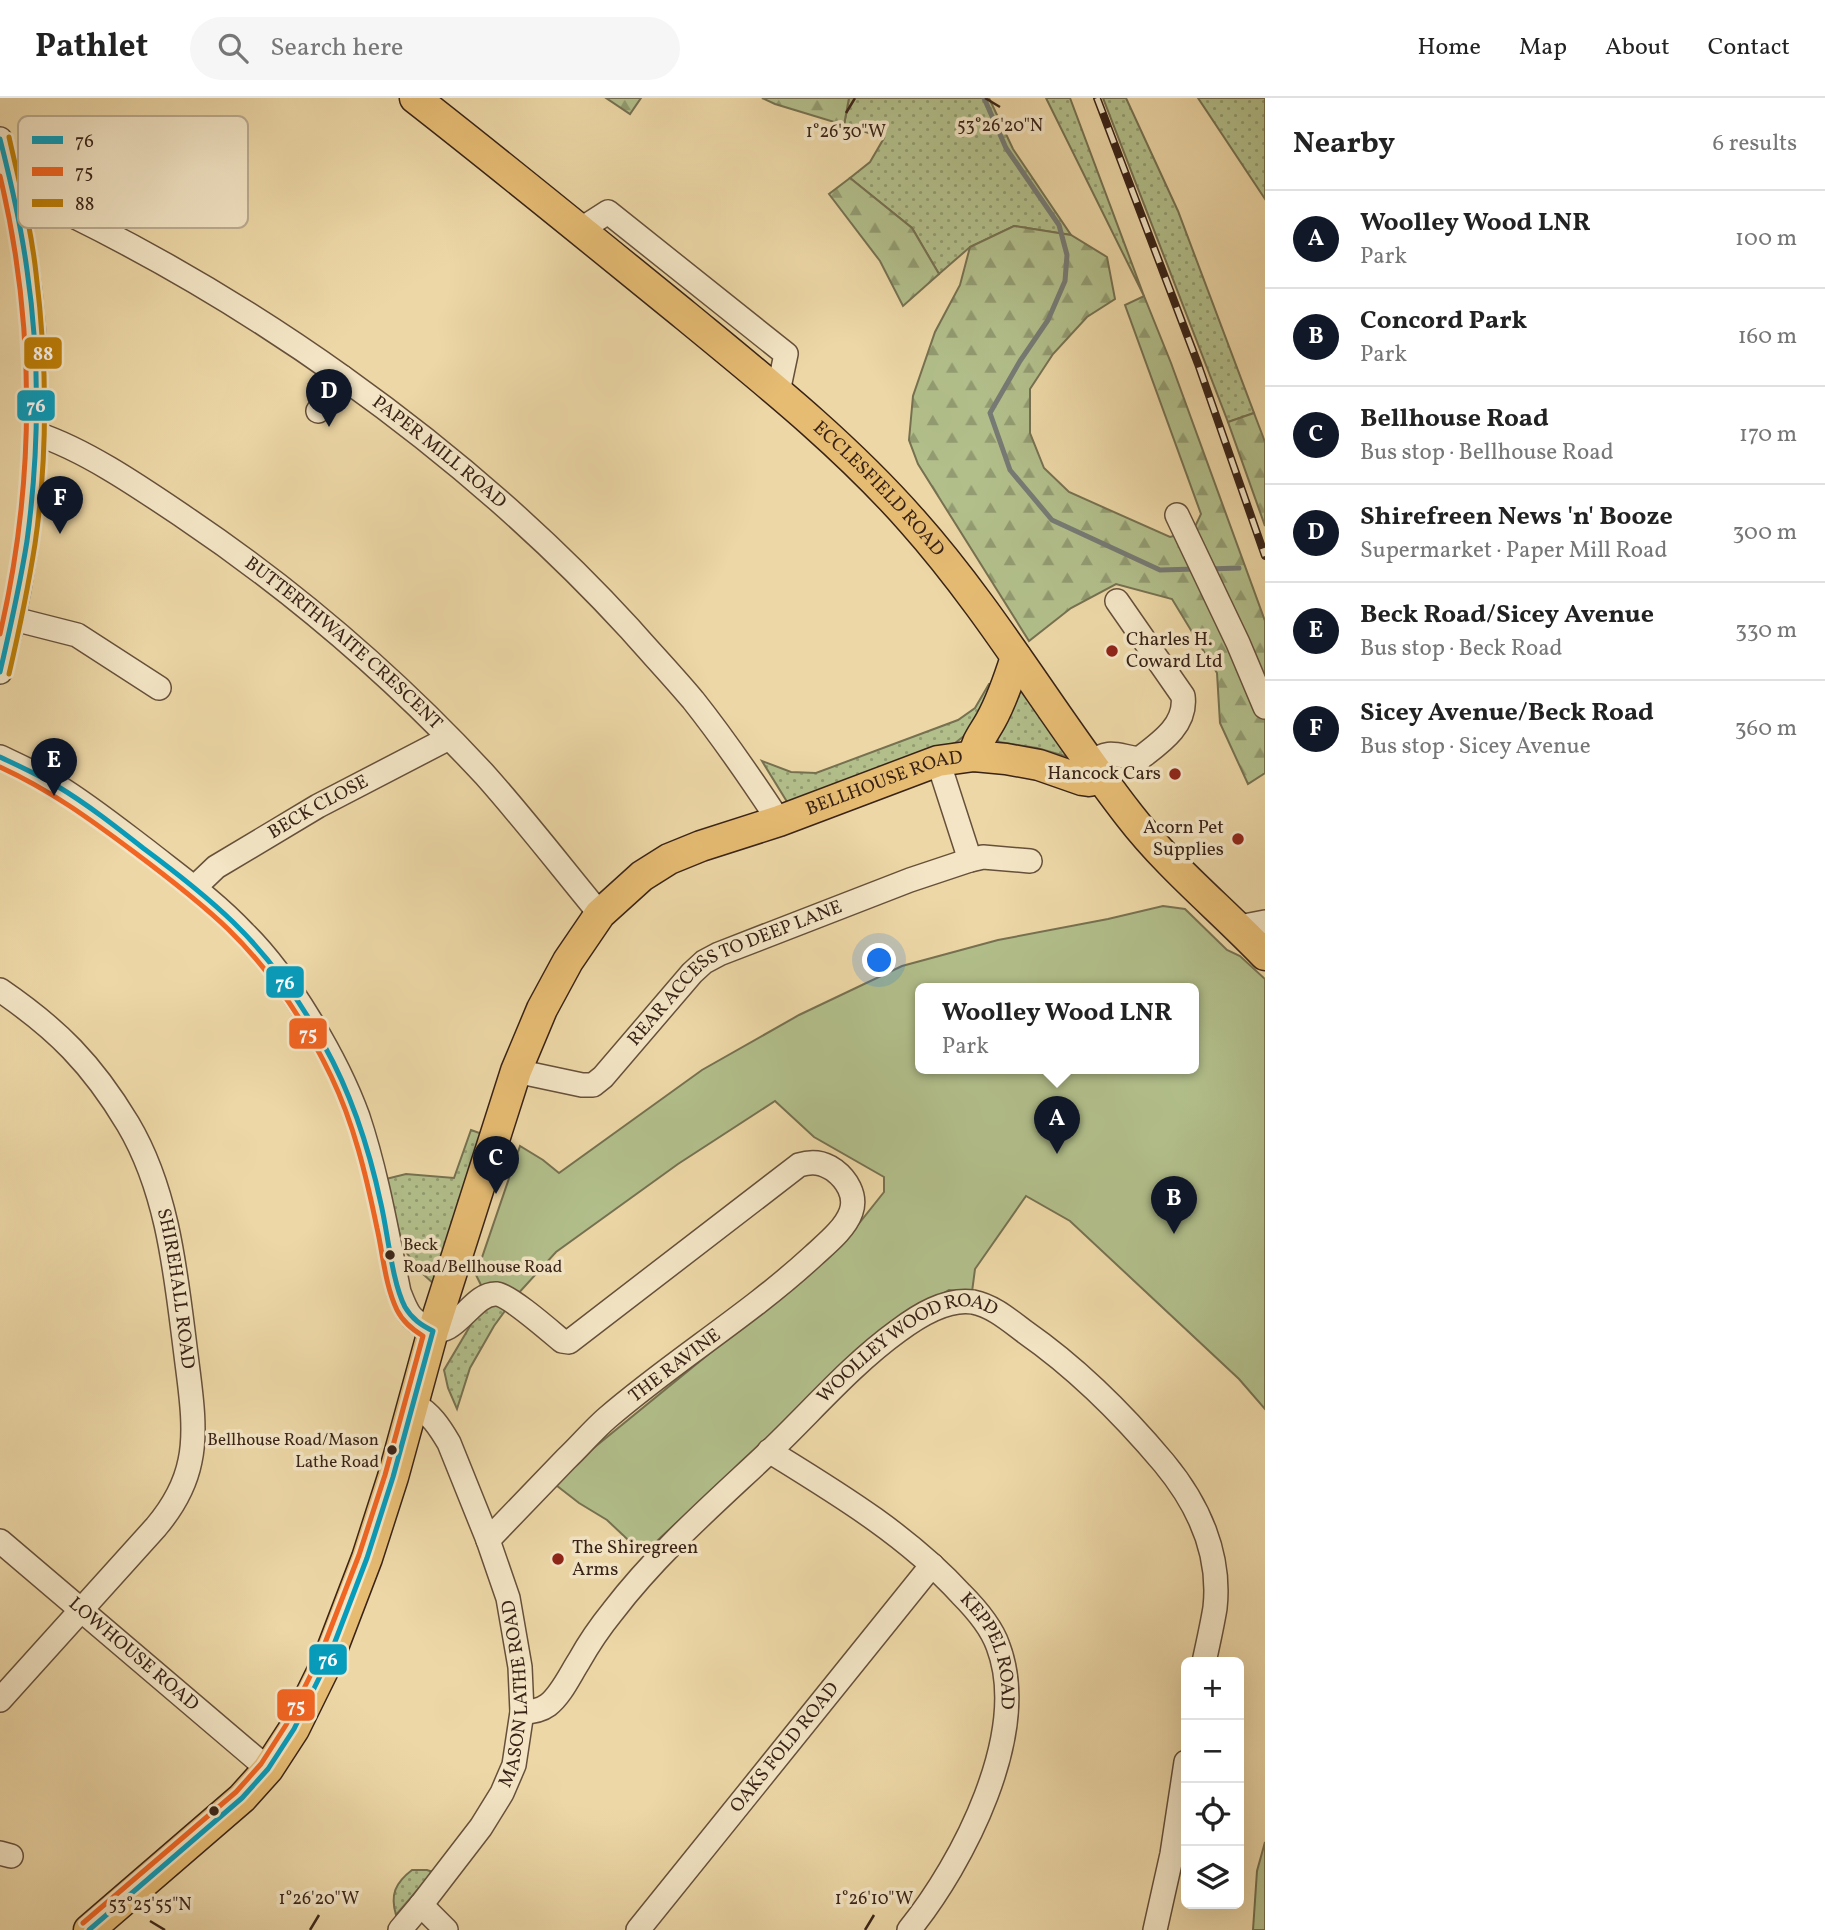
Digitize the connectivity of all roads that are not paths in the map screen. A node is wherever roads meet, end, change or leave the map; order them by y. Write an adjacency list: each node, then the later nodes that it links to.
1 (415, 98): 14 (main road, ECCLESFIELD ROAD)
2 (0, 139): 3 (street)
3 (14, 188): 4 (street, PAPER MILL ROAD); 5 (street)
4 (18, 190)
5 (18, 216)
6 (20, 228): 10 (street)
7 (96, 228): 8 (street, PAPER MILL ROAD)
8 (342, 377): 9 (street); 23 (street, PAPER MILL ROAD)
9 (318, 411)
10 (37, 434): 13 (street); 18 (street, BUTTERTHWAITE CRESCENT)
11 (1177, 515): 17 (street)
12 (1117, 601): 22 (street)
13 (14, 619): 15 (street); 16 (street)
14 (1016, 657): 19 (main road, BELLHOUSE ROAD); 22 (main road, ECCLESFIELD ROAD)
15 (0, 672)
16 (159, 688)
17 (1265, 707)
18 (449, 738): 26 (street, BECK CLOSE); 27 (street, BUTTERTHWAITE CRESCENT)
19 (974, 756): 21 (main road, BELLHOUSE ROAD); 22 (main road, BELLHOUSE ROAD)
20 (0, 757): 26 (street)
21 (938, 761): 23 (main road, BELLHOUSE ROAD); 24 (street)
22 (1095, 770): 28 (main road, ECCLESFIELD ROAD)
23 (779, 821): 27 (main road, BELLHOUSE ROAD)
24 (970, 860): 25 (street, REAR ACCESS TO DEEP LANE); 31 (street, REAR ACCESS TO DEEP LANE)
25 (1030, 861)
26 (194, 888): 32 (street)
27 (600, 914): 31 (main road, BELLHOUSE ROAD)
28 (1252, 925): 29 (main road, ECCLESFIELD ROAD)
29 (1265, 955)
30 (0, 990): 38 (street, SHIREHALL ROAD)
31 (516, 1070): 32 (main road, BELLHOUSE ROAD)
32 (433, 1331): 33 (main road, BELLHOUSE ROAD); 35 (street, THE RAVINE)
33 (414, 1404): 35 (street, MASON LATHE ROAD); 42 (main road, BELLHOUSE ROAD)
34 (769, 1451): 37 (street, KEPPEL ROAD); 39 (street, WOOLLEY WOOD ROAD); 41 (street, WOOLLEY WOOD ROAD)
35 (488, 1540): 41 (street, MASON LATHE ROAD)
36 (0, 1541): 38 (street, LOWHOUSE ROAD)
37 (932, 1565): 48 (street, OAKS FOLD ROAD); 49 (street, KEPPEL ROAD)
38 (81, 1611): 40 (street, SHIREHALL ROAD); 42 (street, LOWHOUSE ROAD)
39 (1205, 1657)
40 (0, 1700)
41 (522, 1712): 44 (street, MASON LATHE ROAD)
42 (268, 1769): 45 (main road, BELLHOUSE ROAD)
43 (1183, 1783): 50 (street)
44 (421, 1905): 46 (street, MASON LATHE ROAD); 47 (street)
45 (89, 1930)
46 (400, 1930)
47 (446, 1930)
48 (638, 1930)
49 (909, 1930)
50 (1155, 1930)

